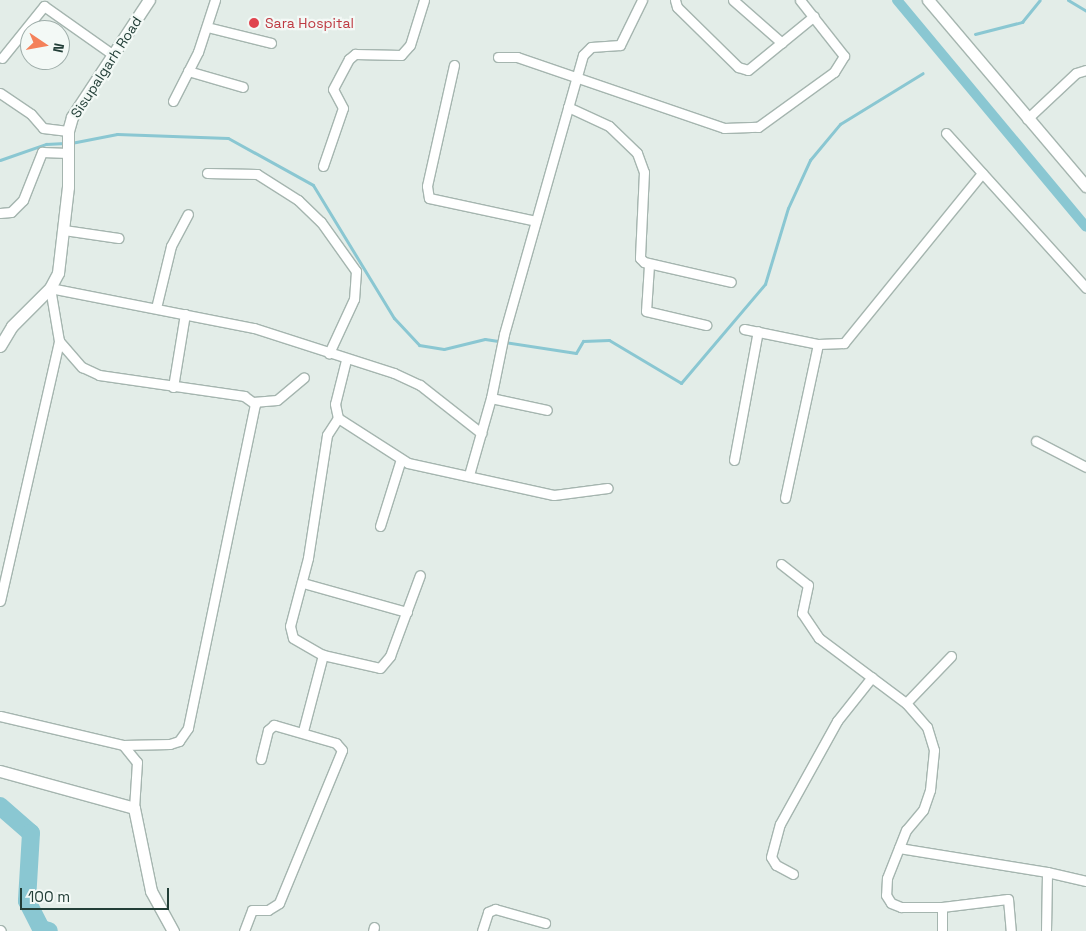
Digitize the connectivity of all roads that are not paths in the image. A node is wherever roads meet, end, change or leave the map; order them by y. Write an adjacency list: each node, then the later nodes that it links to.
1 (150, 0): 13 (street, Sisupalgarh Road)
2 (215, 0): 10 (street)
3 (424, 0): 28 (street)
4 (642, 0): 19 (street)
5 (675, 0): 12 (street)
6 (733, 0): 12 (street)
7 (800, 0): 9 (street)
8 (928, 0): 24 (street)
9 (814, 16): 12 (street); 19 (street)
10 (207, 26): 11 (street); 18 (street)
11 (271, 43)
12 (782, 43)
13 (112, 54): 15 (street); 26 (street, Sisupalgarh Road)
14 (498, 57): 19 (street)
15 (2, 58)
16 (454, 65): 34 (street)
17 (1086, 70): 24 (street)
18 (188, 71): 20 (street); 22 (street)
19 (576, 78): 23 (street)
20 (243, 88)
21 (0, 93): 26 (street)
22 (173, 101)
23 (568, 107): 34 (street); 37 (street)
24 (1028, 118): 31 (street)
25 (946, 133): 30 (street)
26 (68, 134): 27 (street)
27 (68, 151): 32 (street); 35 (street)
28 (323, 166)
29 (207, 173): 49 (street)
30 (982, 173): 40 (street); 47 (street)
31 (1086, 186)
32 (0, 213)
33 (188, 214): 41 (street)
34 (536, 220): 53 (street)
35 (64, 230): 36 (street); 39 (street)
36 (118, 238)
37 (649, 265): 38 (street); 43 (street)
38 (731, 282)
39 (50, 288): 41 (street); 46 (street); 48 (street)
40 (1086, 288)
41 (156, 308): 42 (street)
42 (186, 314): 49 (street); 52 (street)
43 (706, 325)
44 (744, 328): 45 (street)
45 (758, 332): 47 (street); 60 (street)
46 (59, 341): 52 (street); 69 (street)
47 (818, 344): 64 (street)
48 (0, 346)
49 (330, 353): 50 (street)
50 (346, 360): 56 (street); 57 (street)
51 (304, 377): 54 (street)
52 (173, 387): 54 (street)
53 (491, 398): 55 (street); 57 (street)
54 (253, 402): 77 (street)
55 (546, 410)
56 (338, 418): 59 (street); 68 (street)
57 (481, 433): 62 (street)
58 (1036, 441): 61 (street)
59 (401, 459): 62 (street); 65 (street)
60 (734, 460)
61 (1086, 467)
62 (470, 475): 63 (street)
63 (608, 488)
64 (785, 498)
65 (380, 526)
66 (781, 564): 73 (street)
67 (420, 575): 70 (street)
68 (303, 583): 70 (street); 71 (street)
69 (0, 602)
70 (407, 612): 71 (street)
71 (323, 655): 76 (street)
72 (950, 656): 74 (street)
73 (872, 677): 74 (street); 83 (street)
74 (906, 703): 81 (street)
75 (0, 716): 77 (street)
76 (303, 732): 78 (street); 88 (street)
77 (123, 745): 80 (street)
78 (261, 759)
79 (0, 771): 80 (street)
80 (134, 808): 87 (street)
81 (900, 848): 82 (street); 85 (street)
82 (1047, 872): 84 (street); 92 (street)
83 (793, 874)
84 (1086, 880)
85 (942, 906): 90 (street); 91 (street)
86 (545, 923): 89 (street)
87 (173, 931)
88 (244, 931)
89 (482, 931)
90 (942, 931)
91 (1011, 931)
92 (1046, 931)

